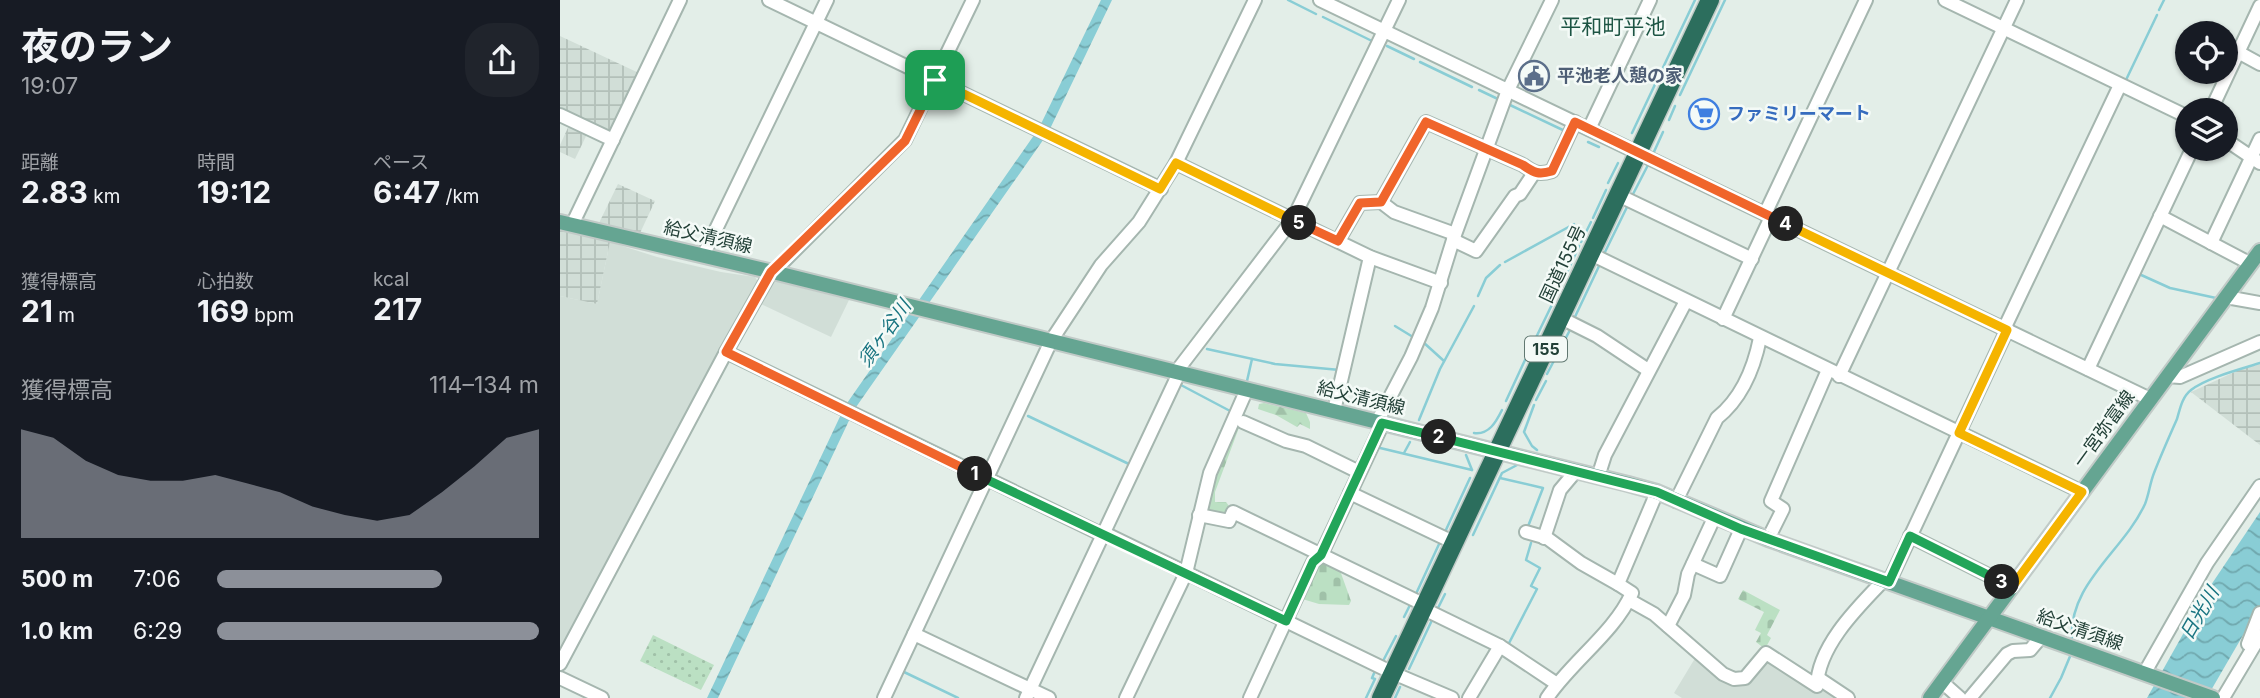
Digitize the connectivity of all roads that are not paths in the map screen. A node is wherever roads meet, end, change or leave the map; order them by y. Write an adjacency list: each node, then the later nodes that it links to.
1 (680, 0): 29 (street)
2 (769, 0): 16 (street)
3 (827, 0): 16 (street)
4 (973, 0): 21 (street)
5 (1255, 0): 35 (street)
6 (1320, 0): 18 (street)
7 (1399, 0): 18 (street)
8 (1406, 0): 18 (street)
9 (1552, 0): 23 (street)
10 (1650, 0): 27 (street)
11 (1710, 0): 32 (highway, 国道155号 / 155)
12 (1866, 0): 40 (street)
13 (1945, 0): 17 (street)
14 (2017, 0): 17 (street)
15 (2260, 6): 19 (street)
16 (816, 22): 21 (street); 49 (street)
17 (2004, 28): 22 (street); 54 (street)
18 (1387, 32): 23 (street); 42 (street)
19 (2238, 52): 20 (street)
20 (2260, 64)
21 (935, 80): 37 (street); 53 (street)
22 (2120, 85): 24 (street); 61 (street)
23 (1508, 90): 26 (street); 31 (street)
24 (2175, 111)
25 (560, 115): 29 (street)
26 (1575, 122): 27 (street); 36 (street)
27 (1589, 129): 32 (street)
28 (2260, 139): 33 (street)
29 (613, 140): 43 (street)
30 (2238, 148): 33 (street)
31 (1486, 150): 36 (street); 39 (street); 44 (street)
32 (1638, 153): 38 (highway, 国道155号 / 155); 40 (street)
33 (2256, 160): 46 (street)
34 (2186, 161): 41 (street)
35 (1176, 163): 37 (street); 42 (street)
36 (1534, 173): 44 (street)
37 (1160, 189): 63 (street)
38 (1618, 195): 48 (highway, 国道155号 / 155); 51 (street)
39 (1381, 202): 44 (street); 45 (street)
40 (1768, 216): 51 (street); 54 (street)
41 (2160, 216): 46 (street); 66 (street)
42 (1293, 219): 45 (street); 68 (street)
43 (566, 223): 49 (main road, 給父清須線)
44 (1454, 237): 55 (street)
45 (1338, 241): 50 (street)
46 (2211, 243): 52 (street)
47 (2260, 251): 52 (main road, 一宮弥富線)
48 (1591, 254): 57 (street); 59 (highway, 国道155号 / 155)
49 (703, 256): 53 (main road, 給父清須線)
50 (1370, 257): 55 (street); 73 (street)
51 (1752, 259): 60 (street)
52 (2251, 264): 56 (main road, 一宮弥富線)
53 (772, 272): 63 (main road, 給父清須線); 65 (street)
54 (1888, 273): 61 (street); 69 (street)
55 (1441, 283): 75 (street)
56 (2226, 297): 58 (street); 70 (main road, 一宮弥富線)
57 (1686, 301): 60 (street); 67 (street)
58 (2260, 303)
59 (1561, 318): 67 (street); 77 (highway, 国道155号 / 155)
60 (1723, 319): 62 (street)
61 (2006, 330): 66 (street); 76 (street)
62 (1760, 338): 69 (street); 86 (street)
63 (1051, 341): 68 (main road, 給父清須線); 81 (street)
64 (2260, 342): 70 (street)
65 (726, 352): 81 (street); 113 (street)
66 (2088, 369): 72 (street)
67 (1648, 370): 80 (street)
68 (1178, 372): 71 (main road, 給父清須線); 91 (street)
69 (1834, 373): 76 (street); 94 (street)
70 (2167, 376): 72 (main road, 一宮弥富線)
71 (1247, 389): 73 (main road, 給父清須線); 87 (street)
72 (2150, 399): 84 (main road, 一宮弥富線)
73 (1334, 411): 75 (main road, 給父清須線)
74 (1242, 422): 79 (street)
75 (1380, 422): 77 (main road, 給父清須線); 79 (street)
76 (1959, 433): 84 (street); 92 (street)
77 (1499, 450): 78 (main road, 給父清須線); 95 (highway, 国道155号 / 155)
78 (1576, 471): 80 (main road, 給父清須線); 93 (street)
79 (1359, 472): 85 (street)
80 (1598, 477): 83 (main road, 給父清須線)
81 (987, 480): 91 (street); 108 (street)
82 (2260, 486): 115 (street)
83 (1657, 492): 86 (main road, 給父清須線); 100 (street)
84 (2082, 492): 101 (main road, 一宮弥富線)
85 (1350, 493): 95 (street); 96 (street)
86 (1676, 501): 88 (main road, 給父清須線)
87 (1199, 515): 96 (street); 98 (street)
88 (1714, 518): 89 (main road, 給父清須線); 97 (street)
89 (1741, 529): 94 (main road, 給父清須線); 97 (street)
90 (1526, 532): 93 (street)
91 (1103, 534): 98 (street); 120 (street)
92 (1910, 536): 99 (street); 101 (street)
93 (1544, 538): 100 (street)
94 (1768, 540): 99 (main road, 給父清須線)
95 (1455, 543): 103 (highway, 国道155号 / 155)
96 (1321, 555): 103 (street); 106 (street)
97 (1693, 564): 107 (street)
98 (1186, 573): 106 (street); 124 (street)
99 (1887, 581): 105 (main road, 給父清須線); 117 (street)
100 (1618, 584): 102 (street)
101 (2012, 587): 105 (main road, 一宮弥富線)
102 (1629, 600): 107 (street); 119 (street)
103 (1425, 607): 111 (street); 114 (highway, 国道155号 / 155)
104 (2260, 613): 112 (street)
105 (1988, 619): 110 (main road, 給父清須線); 118 (main road, 一宮弥富線)
106 (1286, 621): 114 (street); 125 (street)
107 (1668, 626): 117 (street)
108 (914, 634): 120 (street); 122 (street)
109 (2260, 636): 112 (street)
110 (2041, 637): 115 (main road, 給父清須線); 133 (street)
111 (1500, 646): 119 (street); 128 (street)
112 (2247, 657): 135 (street)
113 (560, 664)
114 (1394, 673): 126 (highway, 国道155号 / 155); 127 (street)
115 (2147, 673): 134 (main road, 給父清須線)
116 (560, 678): 121 (street)
117 (1818, 678): 130 (street)
118 (1942, 682): 131 (main road, 一宮弥富線); 132 (street)
119 (1557, 684): 129 (street)
120 (1028, 694): 123 (street)
121 (594, 696)
122 (884, 698)
123 (1049, 698)
124 (1126, 698)
125 (1250, 698)
126 (1381, 698)
127 (1452, 698)
128 (1469, 698)
129 (1547, 698)
130 (1848, 698)
131 (1930, 698)
132 (1960, 698)
133 (1970, 698)
134 (2213, 698)
135 (2223, 698)

